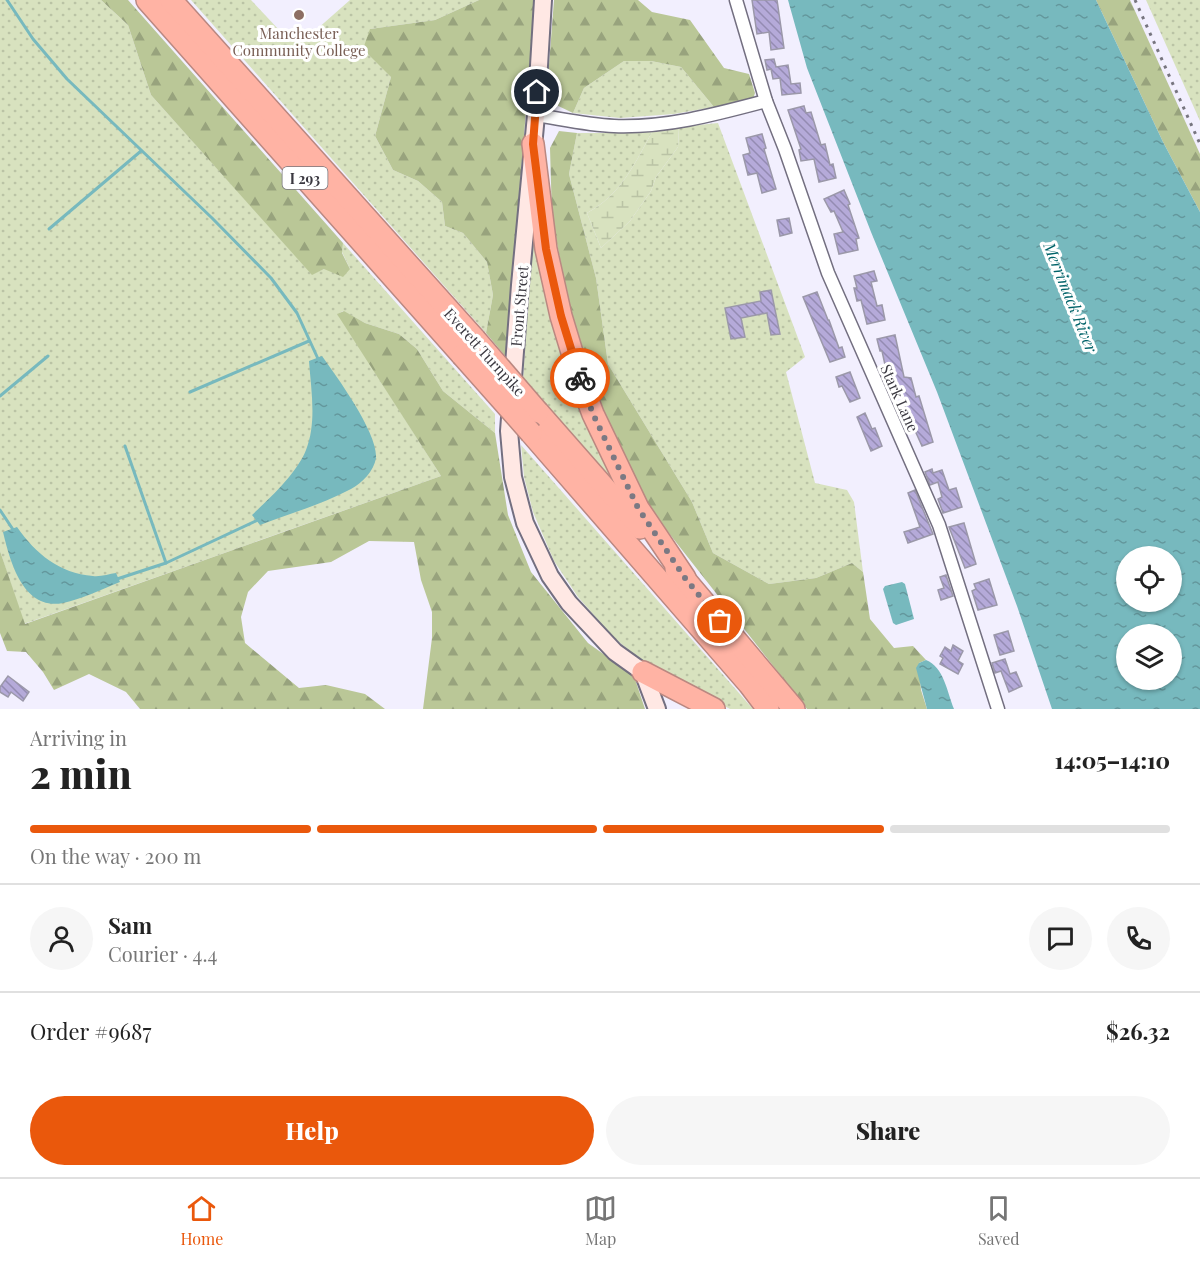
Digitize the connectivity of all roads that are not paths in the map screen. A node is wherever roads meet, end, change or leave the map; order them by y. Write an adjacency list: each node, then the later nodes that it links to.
1 (147, 0): 8 (highway, Everett Turnpike / I 293)
2 (171, 0): 8 (highway, Everett Turnpike / I 293)
3 (543, 0): 6 (main road, Front Street)
4 (736, 0): 5 (street, Stark Lane)
5 (766, 101): 6 (street); 17 (street, Stark Lane)
6 (536, 115): 7 (main road, Front Street)
7 (533, 144): 9 (highway); 10 (main road, Front Street)
8 (469, 347): 9 (highway, Everett Turnpike / I 293, bridge); 15 (highway, Everett Turnpike / I 293, bridge)
9 (685, 578): 16 (highway, Everett Turnpike / I 293)
10 (643, 672): 11 (highway); 12 (main road)
11 (691, 697): 13 (highway); 14 (highway)
12 (657, 709)
13 (672, 709)
14 (714, 709)
15 (768, 709)
16 (794, 709)
17 (998, 709)

